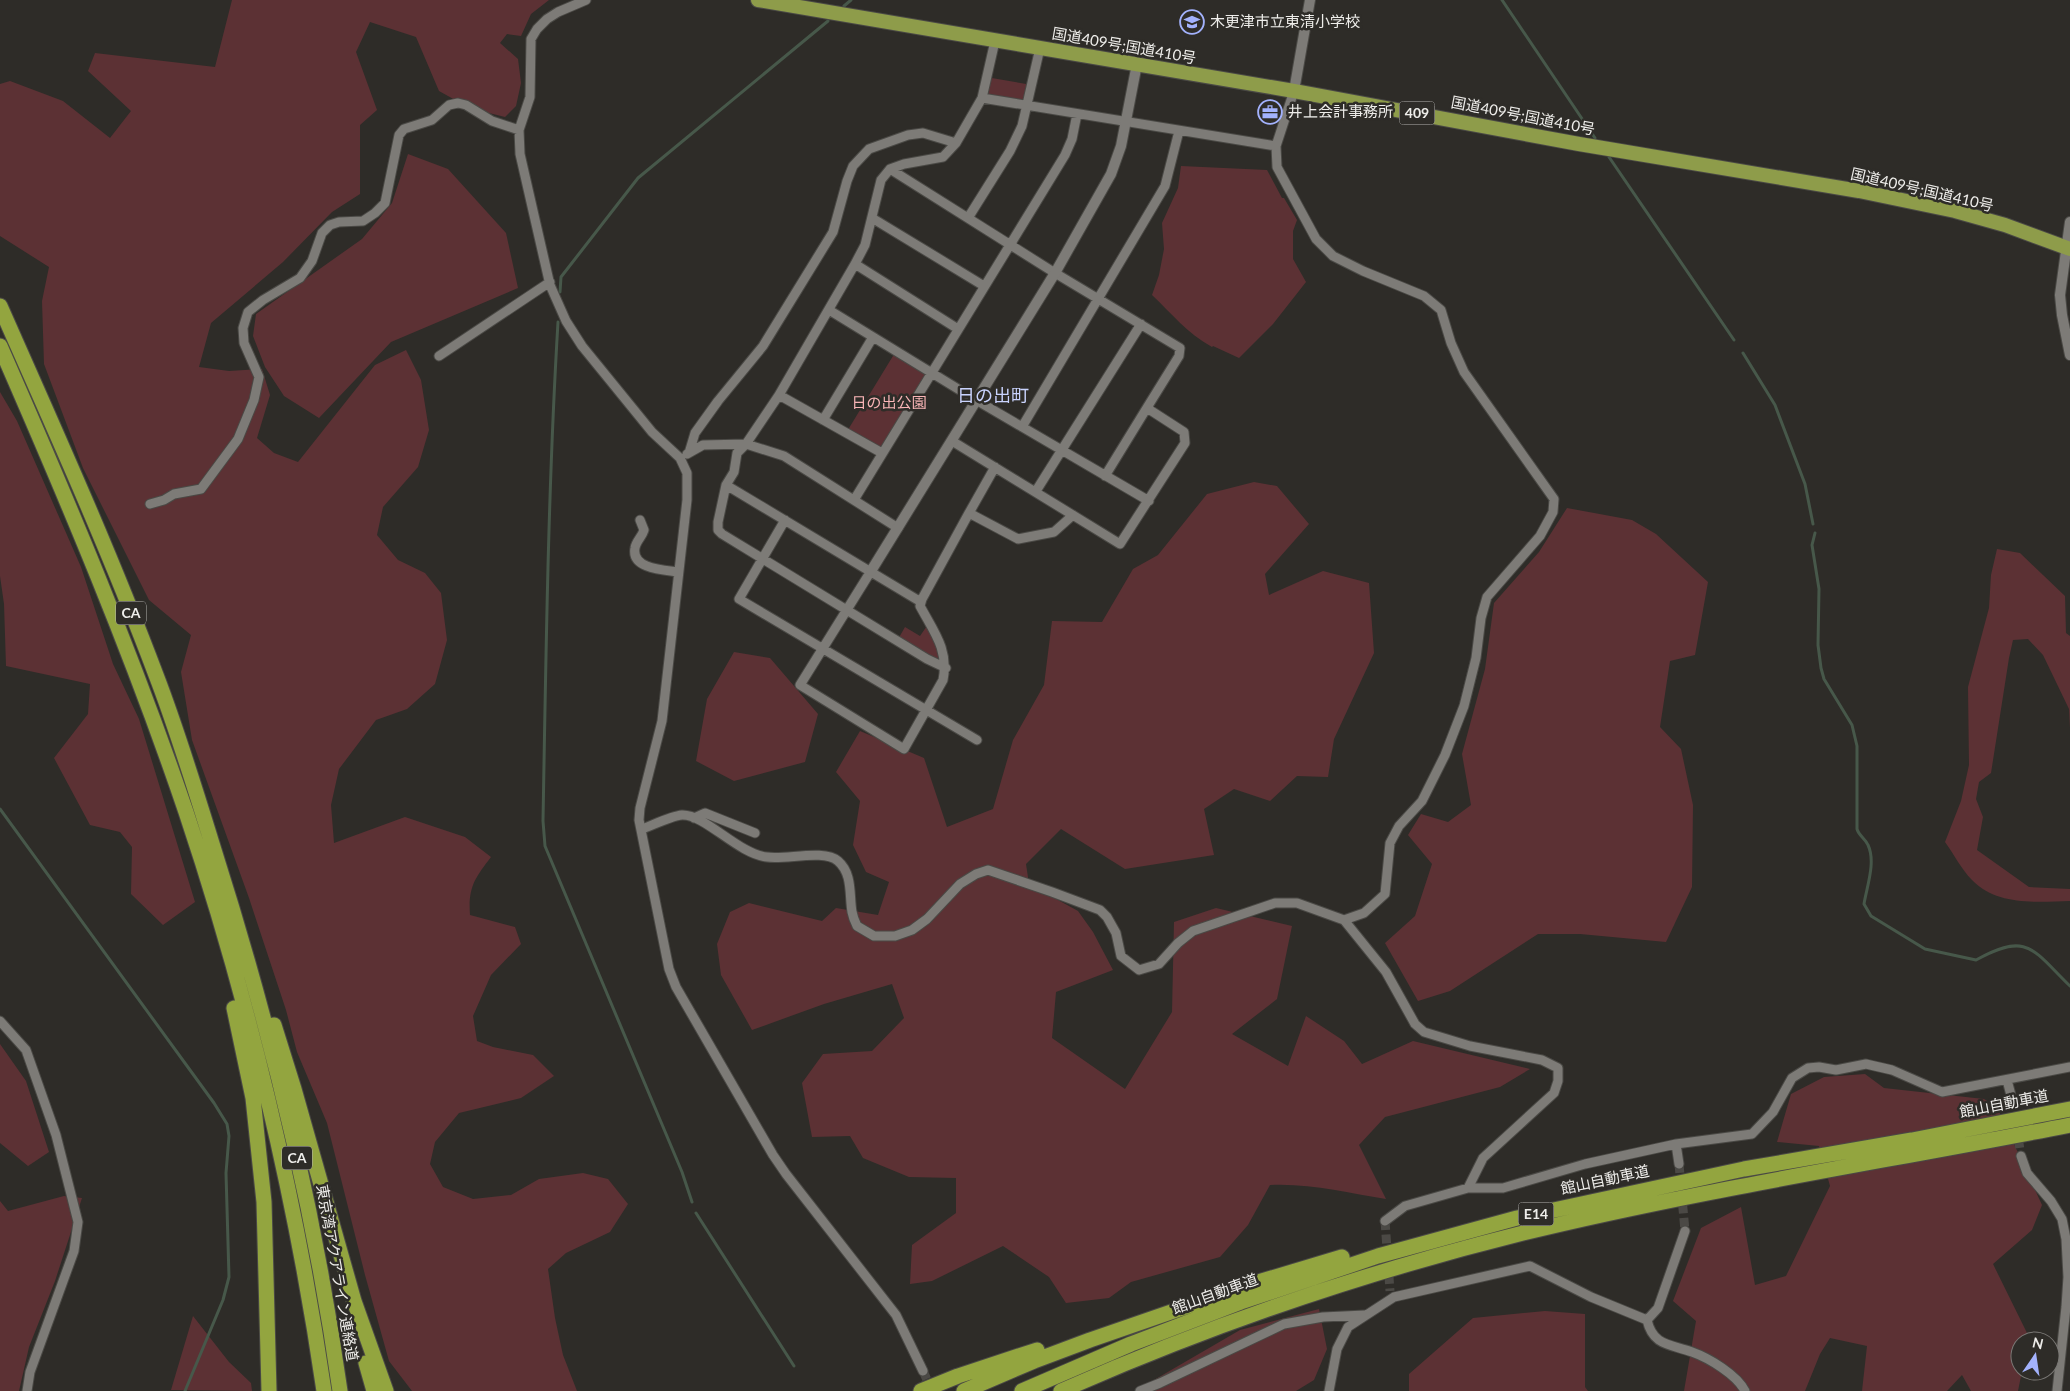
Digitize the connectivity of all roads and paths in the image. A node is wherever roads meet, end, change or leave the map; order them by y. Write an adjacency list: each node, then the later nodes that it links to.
1 (586, 0): 12 (street)
2 (758, 0): 4 (highway, 国道409号;国道410号 / 409)
3 (1310, 0): 7 (street)
4 (995, 41): 5 (highway, 国道409号;国道410号 / 409); 8 (street)
5 (1040, 48): 6 (highway, 国道409号;国道410号 / 409); 9 (street)
6 (1137, 64): 7 (highway, 国道409号;国道410号 / 409); 11 (street)
7 (1294, 91): 15 (street); 21 (highway, 国道409号;国道410号 / 409)
8 (982, 98): 9 (street); 14 (street)
9 (1028, 106): 10 (street); 18 (street)
10 (1077, 114): 11 (street); 20 (street)
11 (1126, 122): 13 (street); 23 (street)
12 (519, 130): 24 (street); 53 (street)
13 (1179, 130): 15 (street); 26 (street)
14 (956, 143): 16 (street); 44 (street)
15 (1276, 146): 73 (street)
16 (890, 169): 17 (street); 18 (street)
17 (872, 218): 22 (street); 25 (street)
18 (968, 218): 20 (street)
19 (2070, 222): 21 (street)
20 (1009, 244): 23 (street); 25 (street)
21 (2068, 248): 33 (street)
22 (855, 264): 28 (street); 30 (street)
23 (1055, 273): 26 (street); 37 (street)
24 (550, 282): 34 (street); 46 (street)
25 (984, 286): 30 (street)
26 (1098, 299): 29 (street); 40 (street)
27 (0, 306): 68 (highway, CA)
28 (829, 310): 31 (street); 36 (street)
29 (1140, 324): 38 (street); 43 (street)
30 (958, 329): 35 (street)
31 (873, 337): 35 (street); 39 (street)
32 (0, 346): 69 (highway, CA)
33 (2070, 355)
34 (439, 356)
35 (931, 373): 37 (street); 45 (street)
36 (779, 395): 39 (street); 42 (street)
37 (976, 400): 40 (street); 41 (street)
38 (1148, 406): 48 (street); 52 (street)
39 (823, 420): 45 (street)
40 (1022, 427): 43 (street)
41 (952, 441): 47 (street); 58 (street)
42 (746, 444): 44 (street); 49 (street); 51 (street)
43 (1062, 450): 48 (street); 50 (street)
44 (690, 453): 46 (street)
45 (882, 453): 51 (street)
46 (680, 458): 61 (street)
47 (995, 466): 50 (street); 54 (street)
48 (1106, 476): 52 (street)
49 (726, 485): 57 (street); 59 (street)
50 (1036, 491): 55 (street)
51 (854, 500): 58 (street)
52 (1149, 501): 55 (street)
53 (150, 504)
54 (969, 513): 55 (street); 62 (street)
55 (1073, 515)
56 (640, 520): 61 (street)
57 (785, 520): 59 (street); 60 (street)
58 (898, 528): 60 (street)
59 (762, 559): 63 (street); 64 (street)
60 (871, 571): 62 (street); 63 (street)
61 (678, 572): 71 (street)
62 (921, 602): 65 (street)
63 (847, 611): 64 (street); 65 (street)
64 (823, 649): 66 (street); 66 (street)
65 (946, 668): 66 (street)
66 (926, 711): 67 (street)
67 (977, 740)
68 (203, 814): 87 (highway); 98 (highway, 東京湾アクアライン連絡道 / CA)
69 (187, 815): 88 (highway); 97 (highway, CA)
70 (694, 818): 71 (street); 72 (street); 73 (street)
71 (642, 829): 93 (street)
72 (755, 833)
73 (1344, 920): 83 (street)
74 (0, 1021): 94 (street)
75 (2070, 1067): 76 (street)
76 (2007, 1080): 77 (street); 80 (street)
77 (2012, 1099)
78 (2070, 1109): 84 (highway, 館山自動車道 / E14)
79 (2070, 1125): 92 (highway, E14)
80 (1676, 1144): 82 (street); 83 (street)
81 (2021, 1156): 109 (street)
82 (1679, 1164)
83 (1468, 1188): 85 (street)
84 (1517, 1218): 90 (highway); 103 (highway, 館山自動車道 / E14)
85 (1385, 1221)
86 (1685, 1231): 91 (street)
87 (354, 1301): 99 (highway); 100 (highway)
88 (266, 1308): 95 (highway); 96 (highway)
89 (1366, 1315): 91 (street); 106 (street); 107 (street)
90 (1153, 1320): 101 (highway); 102 (highway)
91 (1647, 1320): 108 (street)
92 (1138, 1359): 104 (highway, E14); 105 (highway)
93 (923, 1371)
94 (27, 1391)
95 (269, 1391)
96 (279, 1391)
97 (324, 1391)
98 (340, 1391)
99 (374, 1391)
100 (386, 1391)
101 (921, 1391)
102 (964, 1391)
103 (1022, 1391)
104 (1061, 1391)
105 (1084, 1391)
106 (1140, 1391)
107 (1329, 1391)
108 (1745, 1391)
109 (2057, 1391)

